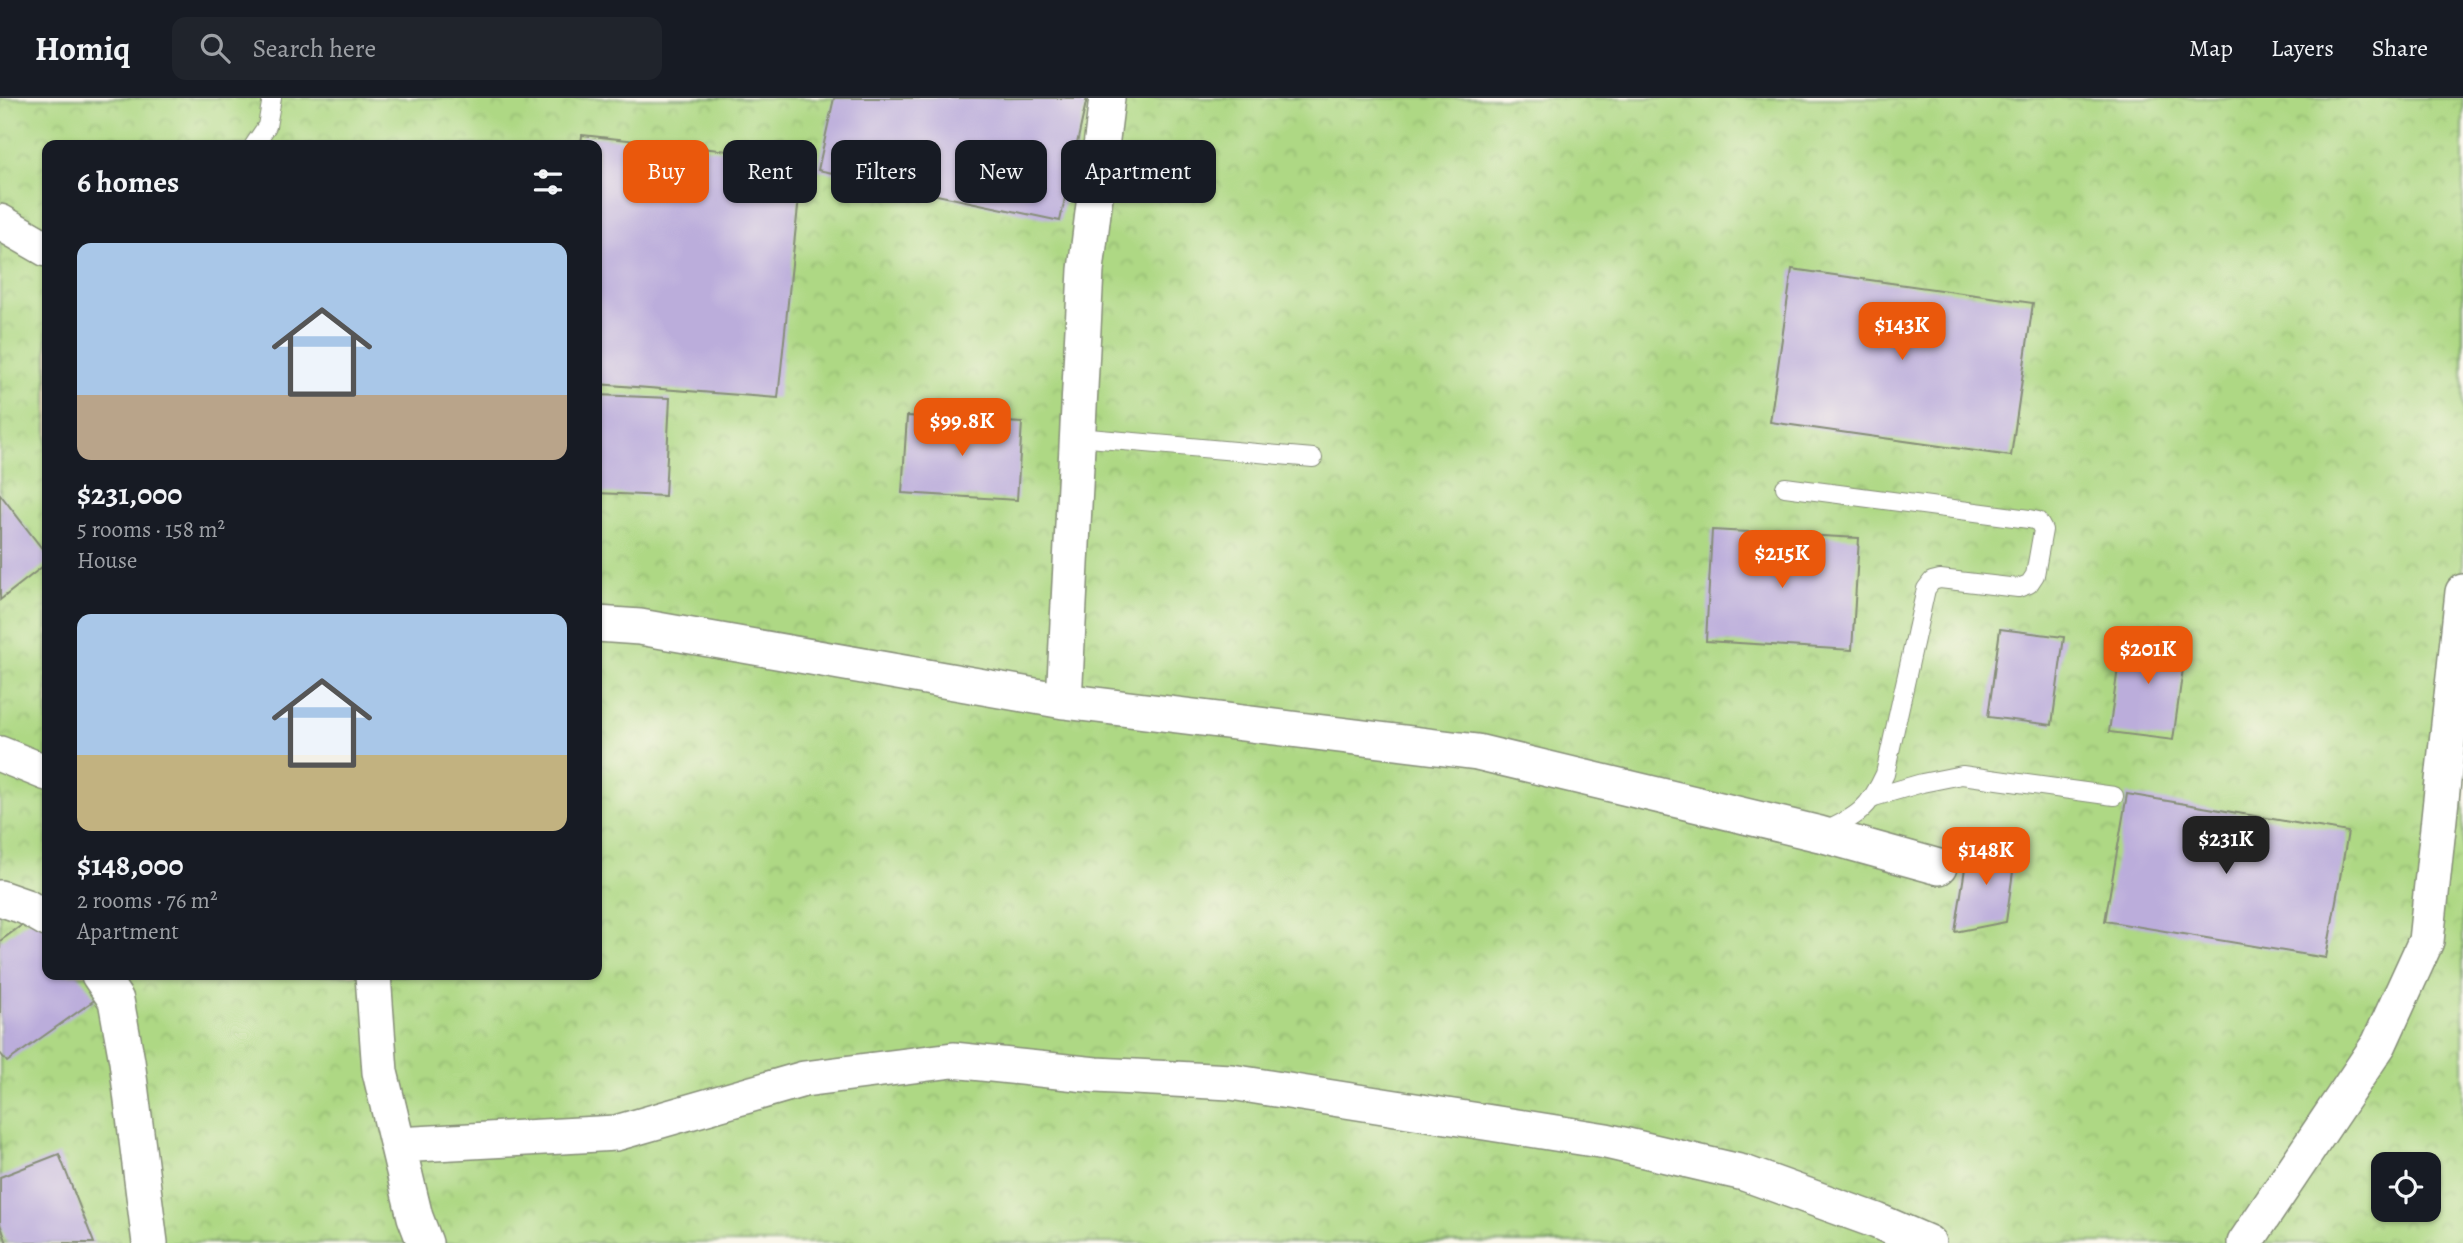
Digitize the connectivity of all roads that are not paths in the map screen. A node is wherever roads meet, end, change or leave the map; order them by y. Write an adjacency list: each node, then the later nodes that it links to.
1 (272, 98): 3 (lane)
2 (1107, 98): 6 (street)
3 (257, 140)
4 (0, 222): 5 (street)
5 (42, 246)
6 (1078, 437): 7 (lane); 11 (street)
7 (1313, 458)
8 (1784, 487): 15 (lane)
9 (2463, 592): 26 (street)
10 (602, 624): 11 (street)
11 (1064, 701): 16 (street)
12 (0, 754): 13 (street)
13 (42, 771)
14 (2114, 796): 15 (lane)
15 (1874, 797): 16 (lane)
16 (1820, 834): 17 (street)
17 (1939, 867)
18 (0, 898): 19 (street)
19 (42, 916)
20 (102, 980): 23 (street)
21 (373, 980): 22 (street)
22 (398, 1145): 24 (street); 25 (street)
23 (150, 1243)
24 (425, 1243)
25 (1928, 1243)
26 (2245, 1243)

